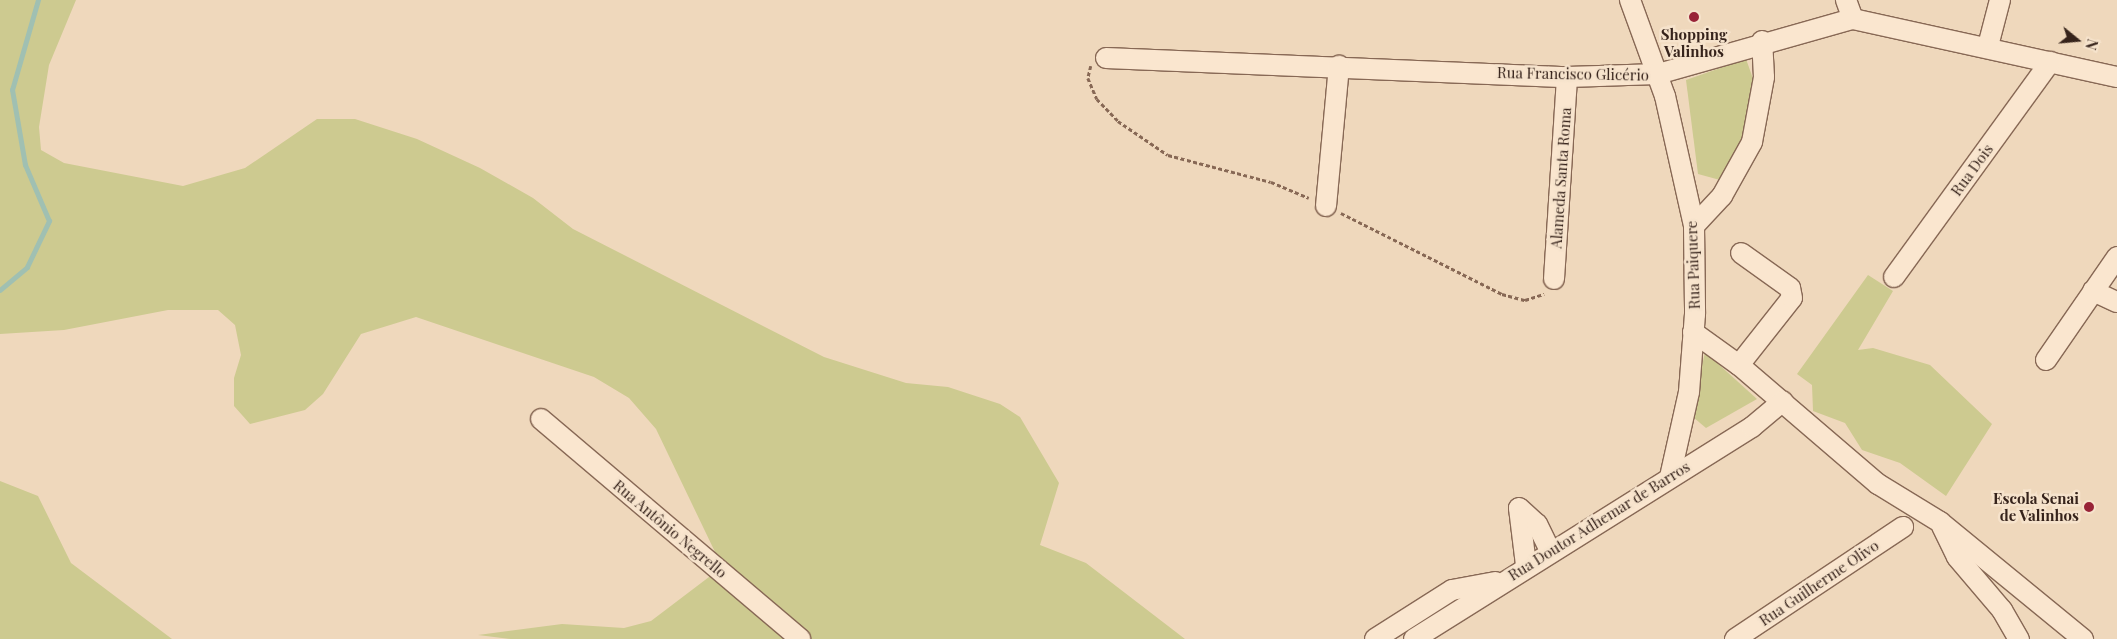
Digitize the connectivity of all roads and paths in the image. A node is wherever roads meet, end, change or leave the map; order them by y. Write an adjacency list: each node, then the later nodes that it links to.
1 (1630, 0): 10 (street, Rua Paiquere)
2 (1846, 0): 4 (street)
3 (2000, 0): 6 (street)
4 (1853, 19): 5 (street, Rua Francisco Glicério); 6 (street, Rua Francisco Glicério)
5 (1762, 41): 10 (street, Rua Francisco Glicério); 14 (street)
6 (1988, 46): 8 (street, Rua Francisco Glicério)
7 (1106, 58): 9 (street, Rua Francisco Glicério); 13 (path)
8 (2050, 62): 12 (street, Rua Francisco Glicério); 17 (street, Rua Dois)
9 (1339, 66): 11 (street, Rua Francisco Glicério); 13 (street)
10 (1658, 74): 11 (street, Rua Francisco Glicério); 14 (street, Rua Paiquere)
11 (1567, 77): 18 (street, Alameda Santa Roma)
12 (2117, 78)
13 (1326, 206): 18 (path)
14 (1694, 226): 21 (street, Rua Paiquere)
15 (1741, 253): 23 (street)
16 (2117, 257): 19 (street)
17 (1894, 277)
18 (1554, 279)
19 (2093, 291): 20 (street); 22 (street)
20 (2117, 302)
21 (1693, 332): 23 (street); 26 (street, Rua Paiquere)
22 (2046, 360)
23 (1739, 365): 24 (street)
24 (1783, 401): 26 (street, Rua Doutor Adhemar de Barros); 27 (street)
25 (541, 419): 34 (street, Rua Antônio Negrello)
26 (1670, 477): 29 (street, Rua Doutor Adhemar de Barros)
27 (1940, 522): 32 (street); 33 (street)
28 (1903, 527): 37 (street, Rua Guilherme Olivo)
29 (1550, 551): 30 (street, Rua Doutor Adhemar de Barros); 30 (street)
30 (1526, 565): 31 (street, Rua Doutor Adhemar de Barros)
31 (1502, 581): 35 (street); 36 (street, Rua Doutor Adhemar de Barros)
32 (2026, 589): 33 (street); 39 (street)
33 (2002, 610): 38 (street)
34 (800, 639)
35 (1375, 639)
36 (1414, 639)
37 (1735, 639)
38 (2019, 639)
39 (2084, 639)

